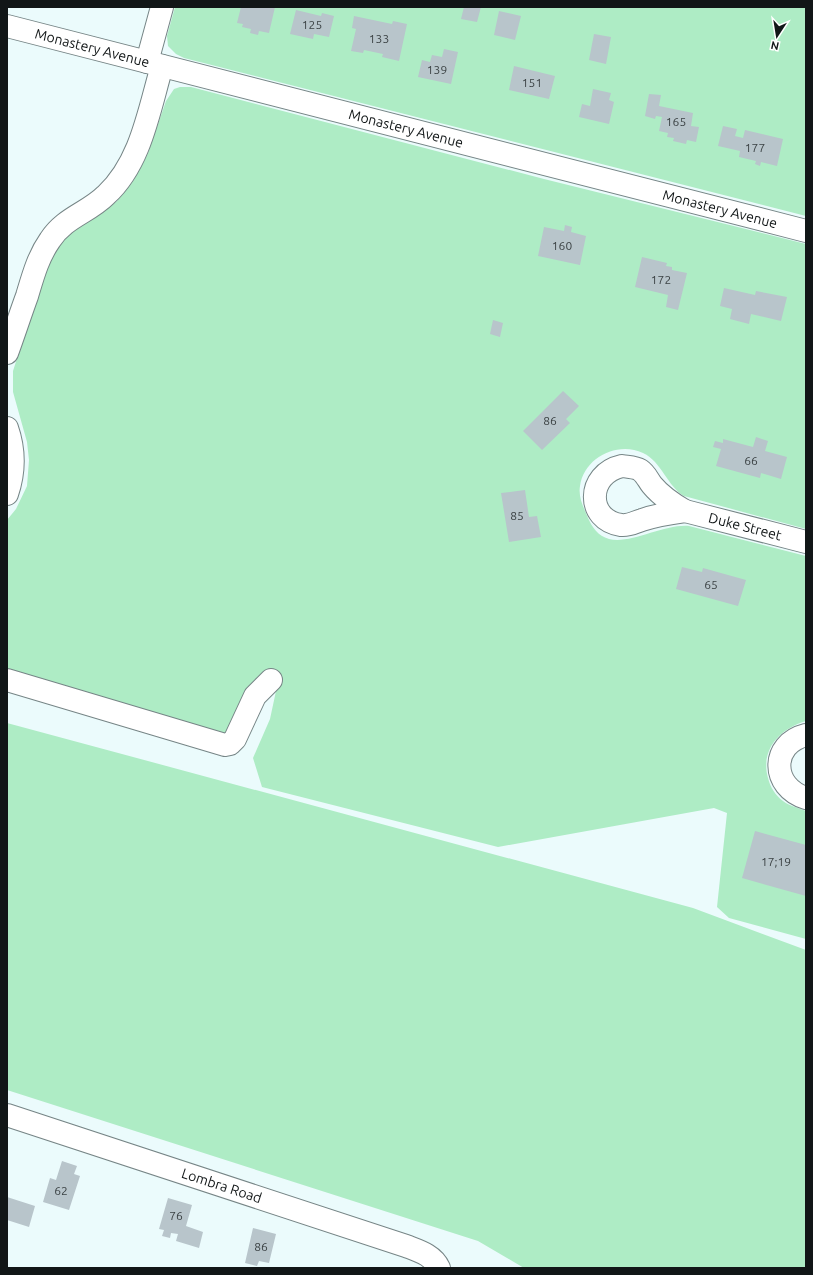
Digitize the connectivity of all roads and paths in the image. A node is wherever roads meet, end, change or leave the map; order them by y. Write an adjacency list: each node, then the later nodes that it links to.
1 (162, 7): 3 (street)
2 (7, 26): 3 (street, Monastery Avenue)
3 (154, 64): 4 (street, Monastery Avenue); 5 (street)
4 (806, 231)
5 (14, 311): 6 (street)
6 (7, 353)
7 (7, 428): 8 (street)
8 (7, 494)
9 (685, 511): 10 (street, Duke Street)
10 (806, 542)
11 (7, 680): 12 (street)
12 (271, 680)
13 (806, 735): 14 (street)
14 (806, 798)
15 (7, 1115): 16 (street, Lombra Road)
16 (436, 1264)

